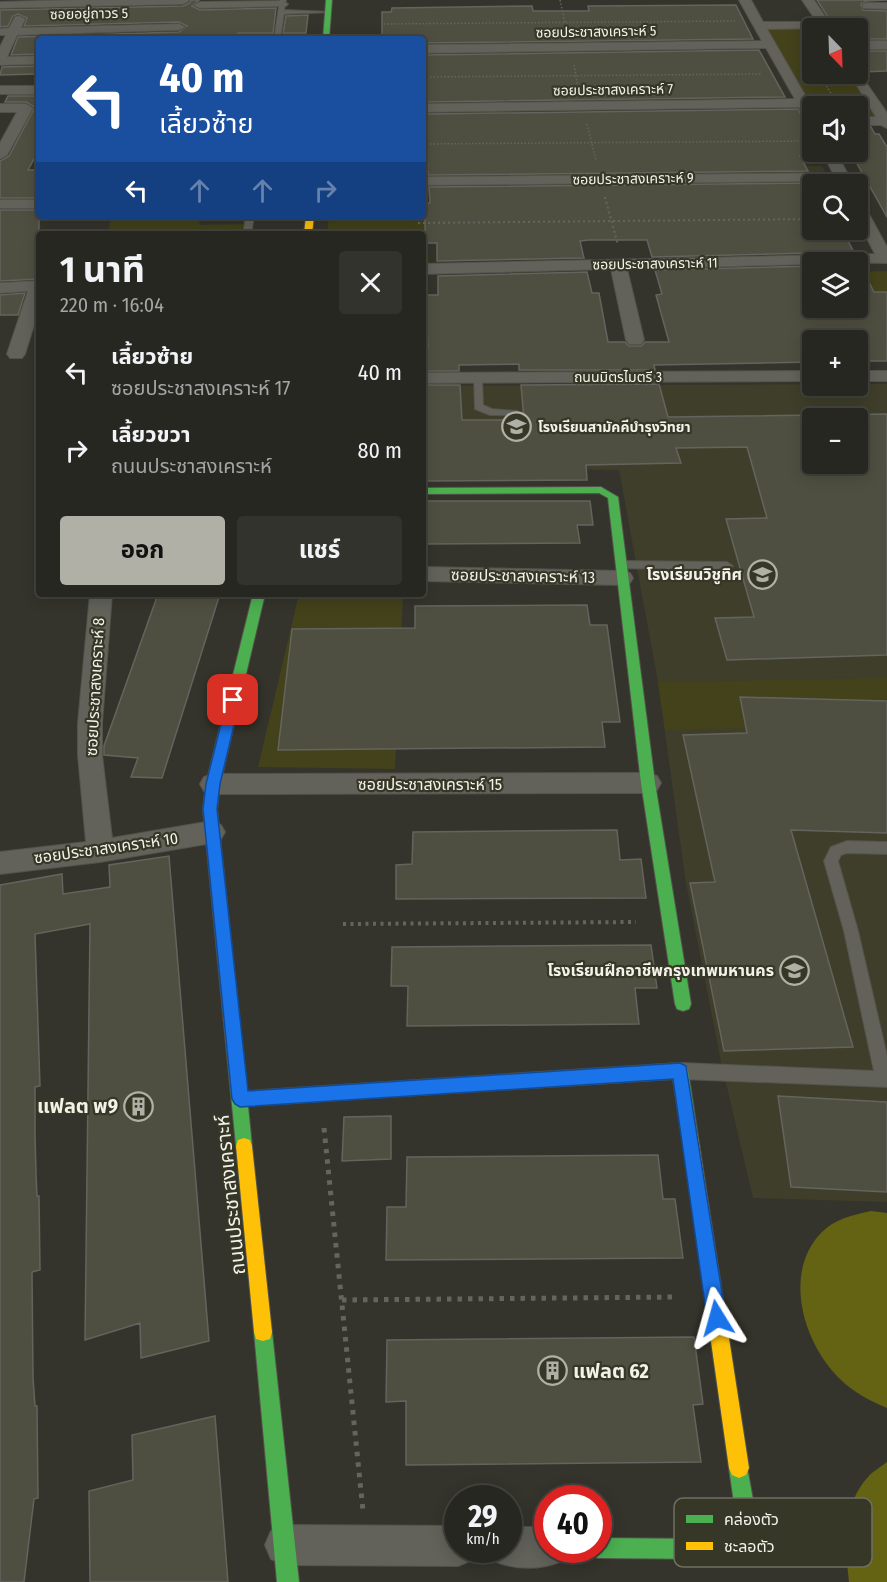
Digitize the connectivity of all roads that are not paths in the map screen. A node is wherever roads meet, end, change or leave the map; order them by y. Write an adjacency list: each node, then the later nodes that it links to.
1 (745, 0): 12 (street)
2 (808, 0): 11 (street)
3 (28, 2): 4 (street); 10 (street); 14 (street)
4 (0, 5)
5 (200, 5): 6 (street)
6 (282, 6): 7 (lane); 16 (lane)
7 (329, 6): 17 (street)
8 (867, 6): 9 (street)
9 (887, 6)
10 (181, 16): 14 (street, ซอยอยู่ถาวร 5)
11 (820, 18)
12 (758, 23): 13 (street); 18 (street)
13 (802, 26)
14 (13, 31): 15 (street, ซอยอยู่ถาวร 5); 22 (street)
15 (0, 32)
16 (277, 36)
17 (326, 36)
18 (770, 45): 21 (street, ซอยประชาสงเคราะห์ 5); 27 (street)
19 (868, 45): 20 (street)
20 (887, 45)
21 (426, 49)
22 (0, 60): 23 (street)
23 (36, 60)
24 (862, 84): 32 (street)
25 (0, 90): 26 (street)
26 (36, 90)
27 (802, 101)
28 (802, 103): 30 (street, ซอยประชาสงเคราะห์ 7)
29 (0, 108): 33 (street)
30 (426, 108)
31 (868, 121): 32 (street)
32 (886, 122)
33 (0, 155)
34 (426, 181): 35 (street, ซอยประชาสงเคราะห์ 9)
35 (802, 181)
36 (0, 204): 37 (street)
37 (36, 204)
38 (868, 225): 39 (street)
39 (886, 258): 40 (street, ซอยประชาสงเคราะห์ 11)
40 (620, 265): 41 (street, ซอยประชาสงเคราะห์ 11); 45 (street)
41 (426, 269)
42 (36, 286): 43 (street)
43 (0, 288)
44 (36, 292): 46 (street)
45 (635, 340)
46 (16, 354)
47 (802, 376): 51 (street, ถนนมิตรไมตรี 3)
48 (868, 376): 49 (street)
49 (887, 376)
50 (426, 378): 51 (street, ถนนมิตรไมตรี 3)
51 (477, 378): 52 (lane)
52 (514, 413)
53 (426, 491): 55 (street)
54 (727, 566): 55 (lane)
55 (622, 571): 56 (street, ซอยประชาสงเคราะห์ 13); 59 (street)
56 (426, 574)
57 (101, 597): 63 (street, ซอยประชาสงเคราะห์ 8)
58 (258, 597): 60 (street, ถนนประชาสงเคราะห์)
59 (648, 783): 60 (street, ซอยประชาสงเคราะห์ 15); 65 (street)
60 (213, 784): 61 (street, ถนนประชาสงเคราะห์)
61 (212, 832): 63 (street, ซอยประชาสงเคราะห์ 10); 68 (street, ถนนประชาสงเคราะห์)
62 (887, 848): 67 (lane)
63 (100, 851): 64 (street, ซอยประชาสงเคราะห์ 10)
64 (0, 863)
65 (683, 1004)
66 (680, 1071): 67 (lane); 68 (street); 69 (street)
67 (886, 1079)
68 (240, 1099): 73 (street, ถนนประชาสงเคราะห์)
69 (743, 1498)
70 (444, 1546): 73 (street)
71 (612, 1548): 72 (street)
72 (674, 1549)
73 (286, 1564)

